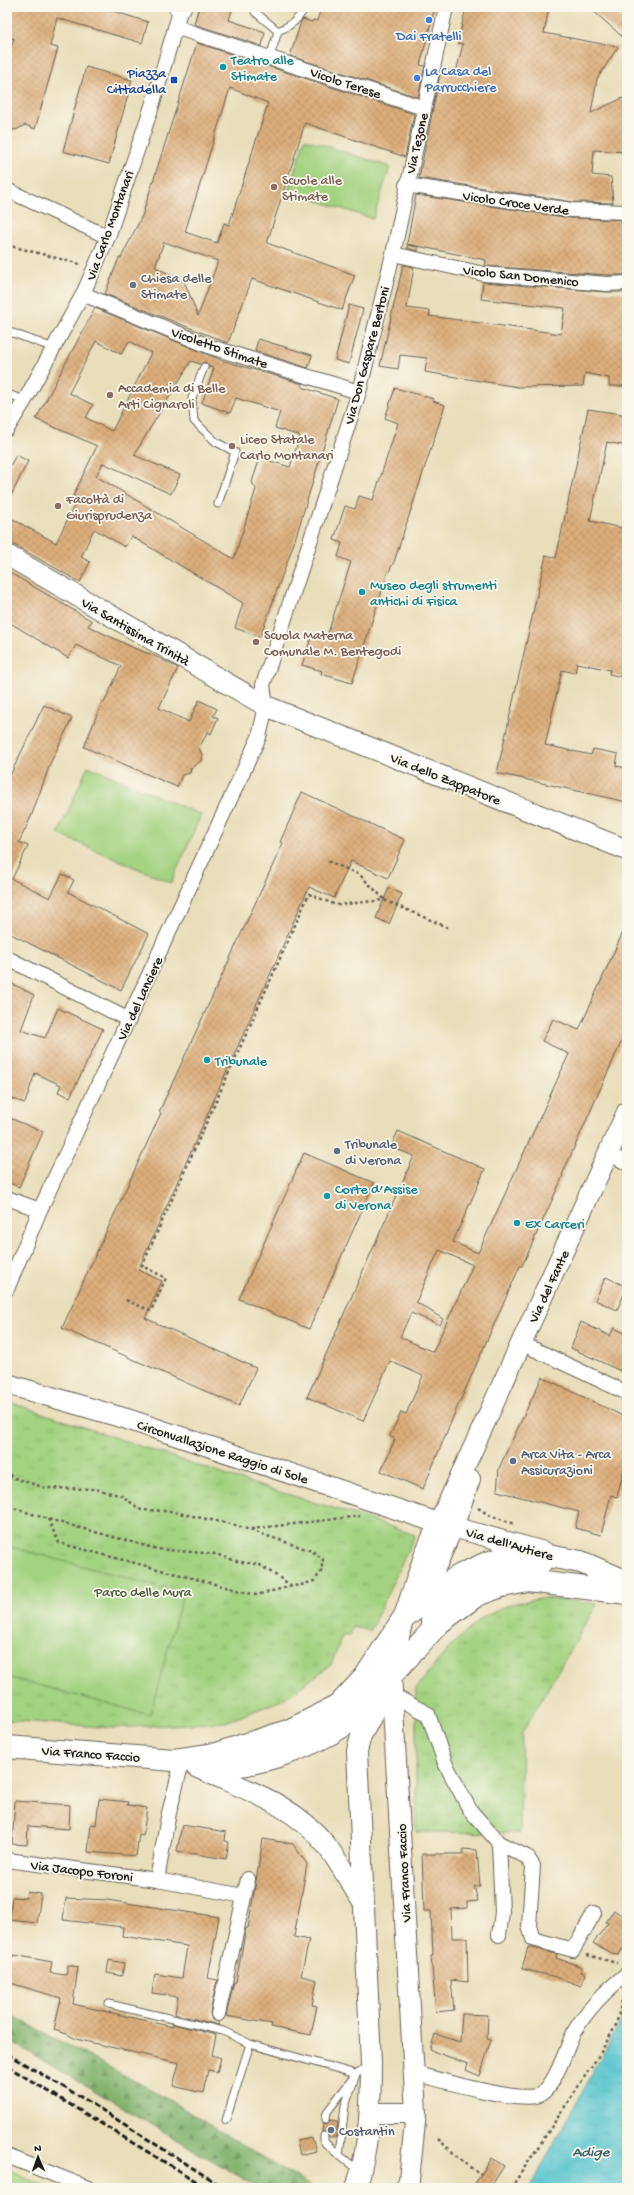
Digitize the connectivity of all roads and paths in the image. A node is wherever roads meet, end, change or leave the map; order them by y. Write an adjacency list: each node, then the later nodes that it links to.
1 (180, 7): 5 (street, Via Carlo Montanari)
2 (306, 7): 6 (lane)
3 (446, 7): 8 (street, Via Tezone)
4 (255, 12): 6 (lane)
5 (175, 27): 7 (street, Vicolo Terese); 12 (street, Via Carlo Montanari)
6 (278, 31): 7 (lane)
7 (270, 57): 8 (street, Vicolo Terese)
8 (424, 108): 9 (street, Via Tezone)
9 (406, 185): 11 (street, Vicolo Croce Verde); 14 (street, Via Don Gaspare Bertoni)
10 (7, 190): 12 (street)
11 (627, 212)
12 (108, 237): 17 (street, Via Carlo Montanari)
13 (7, 245): 15 (path)
14 (393, 254): 16 (street, Vicolo San Domenico); 21 (street, Via Don Gaspare Bertoni)
15 (77, 271)
16 (627, 283)
17 (83, 294): 19 (street, Via Carlo Montanari); 21 (street, Vicoletto Stimate)
18 (7, 331): 19 (lane)
19 (54, 348): 23 (street, Via Carlo Montanari)
20 (204, 367): 25 (lane)
21 (359, 392): 27 (street, Via Don Gaspare Bertoni)
22 (7, 394): 23 (lane)
23 (25, 400): 24 (street, Via Carlo Montanari)
24 (7, 429)
25 (218, 504)
26 (7, 555): 27 (street, Via Santissima Trinità)
27 (266, 706): 28 (street, Via dello Zappatore); 33 (street, Via del Lanciere)
28 (627, 850)
29 (328, 861): 30 (path)
30 (384, 900): 31 (path); 40 (path)
31 (449, 928)
32 (7, 958): 33 (street)
33 (129, 1020): 38 (street, Via del Lanciere)
34 (627, 1112): 35 (street, Via del Fante)
35 (609, 1154): 36 (street); 41 (street, Via del Fante)
36 (627, 1162)
37 (7, 1198): 38 (street)
38 (40, 1210): 39 (street, Via del Lanciere)
39 (7, 1289)
40 (126, 1300)
41 (521, 1343): 43 (street); 49 (street, Via del Fante)
42 (7, 1384): 49 (street, Circonvallazione Raggio di Sole)
43 (627, 1393)
44 (7, 1469): 45 (path)
45 (12, 1477): 46 (path); 51 (path)
46 (7, 1484)
47 (7, 1506): 50 (path)
48 (362, 1512): 51 (path)
49 (445, 1518): 52 (street, Via dell'Autiere); 56 (street, Via dell'Autiere)
50 (48, 1519): 54 (path); 54 (path)
51 (249, 1529): 54 (path)
52 (581, 1562): 53 (main road, Via dell'Autiere); 56 (main road, Via dell'Autiere); 58 (street)
53 (627, 1582)
54 (292, 1586)
55 (627, 1593): 57 (main road, Via dell'Autiere)
56 (411, 1612): 58 (street, Via dell'Autiere); 60 (main road, Via dell'Autiere)
57 (425, 1637): 58 (main road, Via dell'Autiere); 59 (street)
58 (391, 1673): 60 (street); 61 (street, Via Franco Faccio); 63 (main road, Via Franco Faccio); 69 (street, Via Franco Faccio)
59 (400, 1699): 61 (street); 64 (street)
60 (338, 1706): 63 (main road, Via Franco Faccio)
61 (395, 1724): 79 (street, Via Franco Faccio)
62 (7, 1747): 63 (main road, Via Franco Faccio)
63 (183, 1763): 67 (street); 69 (street, Via Franco Faccio)
64 (499, 1844): 71 (street); 72 (street)
65 (7, 1860): 67 (street, Via Jacopo Foroni)
66 (248, 1879): 68 (street)
67 (157, 1880): 68 (street, Via Jacopo Foroni)
68 (244, 1896): 76 (street)
69 (364, 1905): 78 (street, Via Franco Faccio)
70 (594, 1913): 72 (street)
71 (500, 1936)
72 (573, 1950): 73 (path)
73 (624, 1969): 79 (street)
74 (623, 1996): 92 (path)
75 (109, 2004): 77 (lane)
76 (218, 2014)
77 (250, 2044): 78 (lane); 83 (lane)
78 (364, 2069): 80 (street, Via Franco Faccio); 82 (lane); 86 (lane)
79 (414, 2073): 81 (street, Via Franco Faccio)
80 (371, 2113): 81 (street); 89 (street, Via Franco Faccio)
81 (416, 2113): 91 (street, Via Franco Faccio)
82 (326, 2119)
83 (226, 2120)
84 (324, 2136): 86 (lane)
85 (438, 2139): 88 (path)
86 (339, 2155): 89 (lane)
87 (7, 2156): 90 (street)
88 (481, 2174)
89 (358, 2180)
90 (88, 2188)
91 (406, 2188)
92 (511, 2188)

